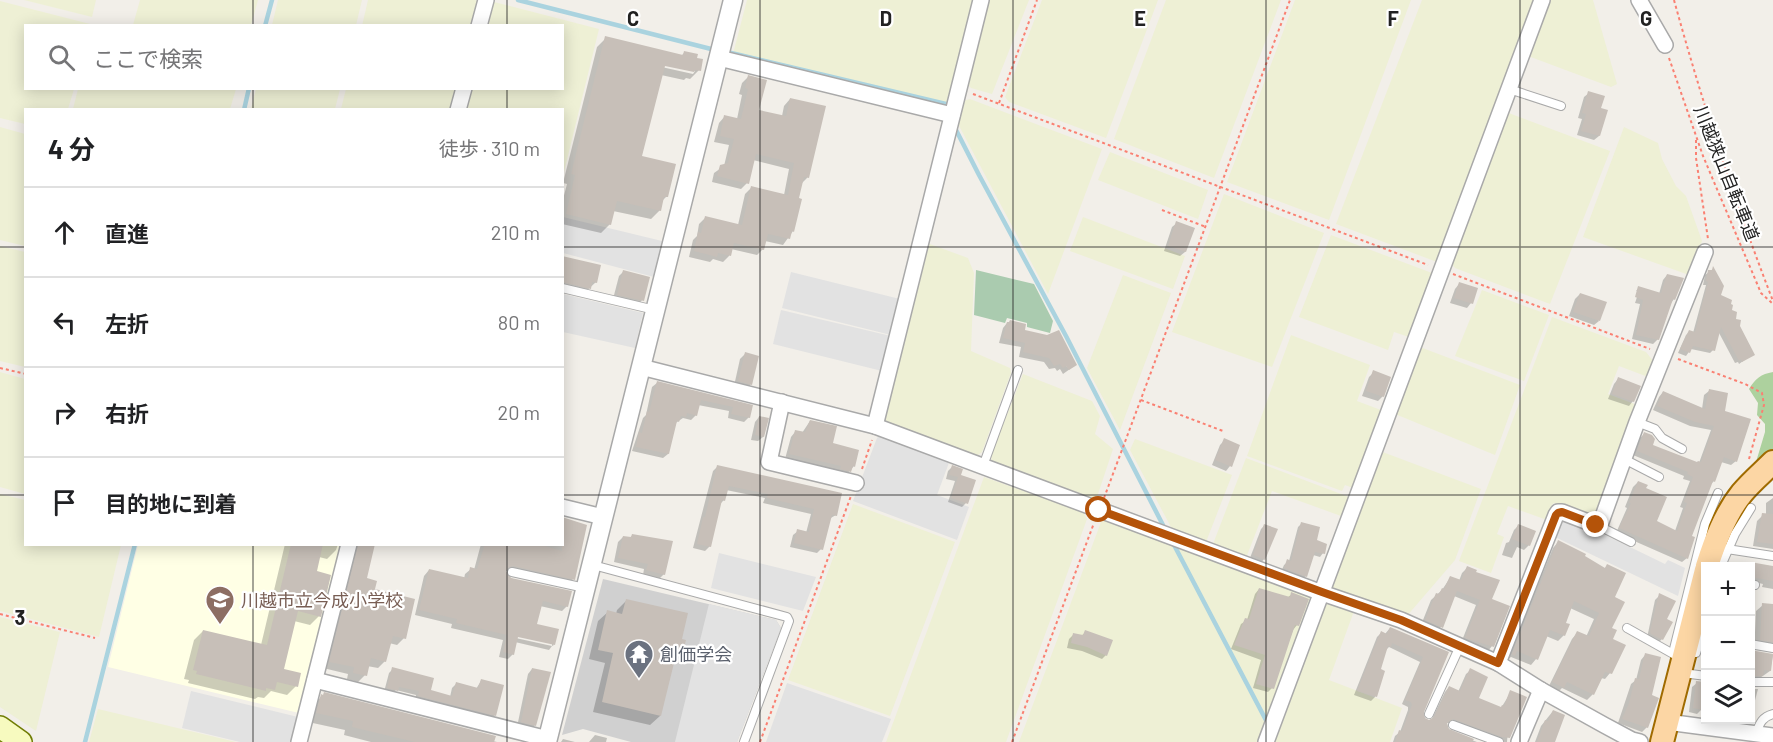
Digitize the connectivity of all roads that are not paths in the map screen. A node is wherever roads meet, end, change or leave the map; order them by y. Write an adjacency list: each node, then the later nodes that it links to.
1 (486, 0): 6 (street)
2 (733, 0): 8 (street)
3 (981, 0): 13 (street)
4 (1542, 0): 9 (street)
5 (1640, 0): 7 (street)
6 (480, 24)
7 (1665, 45)
8 (720, 52): 13 (street); 16 (street)
9 (1509, 89): 11 (lane); 43 (street)
10 (463, 90): 12 (street)
11 (1561, 106)
12 (459, 108)
13 (951, 115): 21 (street)
14 (1705, 252): 20 (street)
15 (564, 288): 16 (lane)
16 (655, 310): 17 (street)
17 (640, 367): 19 (street); 31 (street)
18 (1018, 370): 25 (lane)
19 (782, 402): 21 (street); 27 (street)
20 (1637, 422): 22 (lane); 23 (street)
21 (875, 426): 25 (street)
22 (1682, 449)
23 (1624, 459): 26 (lane); 32 (street)
24 (1773, 462): 37 (main road)
25 (983, 466): 43 (street)
26 (1659, 477)
27 (856, 483)
28 (1718, 493): 49 (lane)
29 (564, 507): 31 (street)
30 (1751, 508): 35 (lane)
31 (603, 517): 39 (street)
32 (1599, 526): 33 (lane); 50 (street)
33 (1630, 542)
34 (348, 546): 52 (street)
35 (1727, 549): 36 (lane); 38 (lane)
36 (1773, 556)
37 (1708, 562)
38 (1723, 562)
39 (591, 564): 42 (street); 66 (lane)
40 (512, 572): 42 (lane)
41 (1701, 585): 49 (main road)
42 (585, 588): 63 (street)
43 (1322, 592): 47 (street); 67 (street)
44 (1626, 628): 49 (lane)
45 (1701, 642): 49 (lane)
46 (1755, 645): 48 (lane)
47 (1460, 646): 50 (street); 56 (lane)
48 (1773, 648)
49 (1679, 661): 51 (lane); 60 (main road)
50 (1498, 663): 55 (street)
51 (1701, 673)
52 (315, 680): 63 (street); 65 (street)
53 (1755, 682): 54 (lane)
54 (1773, 682)
55 (1540, 690): 69 (street); 70 (street)
56 (1429, 714)
57 (1773, 714): 61 (lane)
58 (1453, 725): 68 (lane)
59 (0, 727): 64 (main road)
60 (1665, 732): 61 (street)
61 (1756, 734): 62 (street)
62 (1773, 736)
63 (548, 741)
64 (21, 742)
65 (299, 742)
66 (744, 742)
67 (1266, 742)
68 (1499, 742)
69 (1519, 742)
70 (1640, 742)

